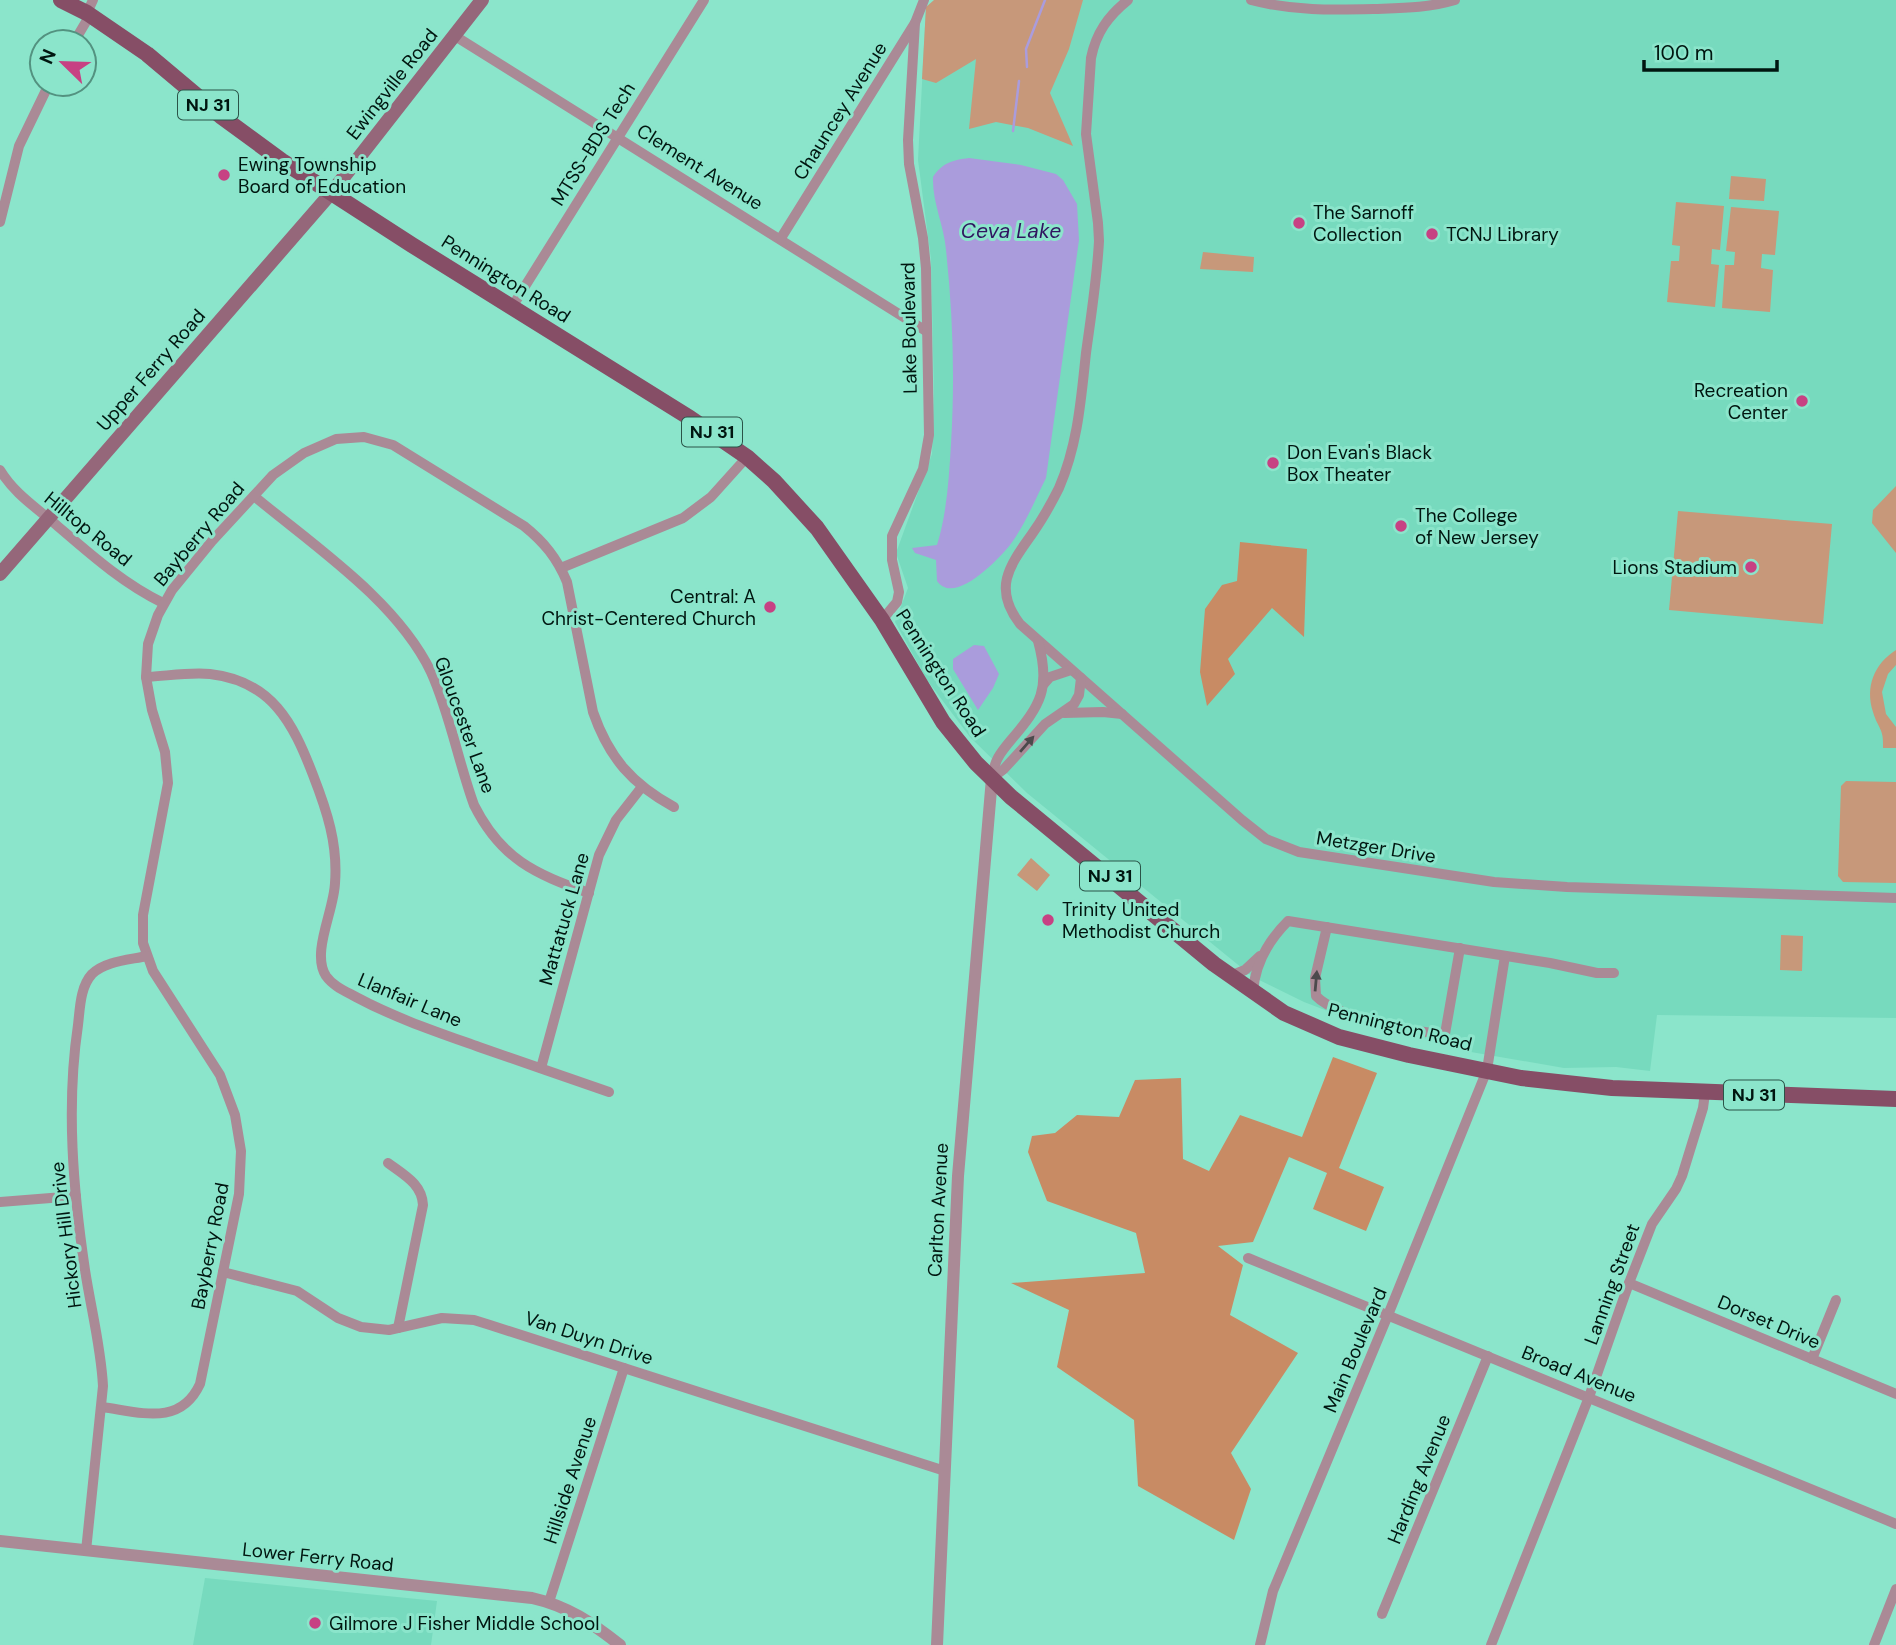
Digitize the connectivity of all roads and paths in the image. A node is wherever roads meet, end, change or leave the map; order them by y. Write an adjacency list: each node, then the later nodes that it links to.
1 (61, 0): 8 (main road, Pennington Road / NJ 31)
2 (482, 0): 11 (main road, Ewingville Road)
3 (704, 0): 13 (street, MTSS-BDS Tech)
4 (924, 0): 9 (street, Chauncey Avenue)
5 (1128, 0): 27 (street, Metzger Drive)
6 (1251, 0): 7 (street)
7 (1455, 0)
8 (90, 9): 10 (street); 14 (main road, Pennington Road / NJ 31)
9 (915, 23): 16 (street, Chauncey Avenue); 18 (street, Lake Boulevard)
10 (81, 28)
11 (455, 36): 13 (street, Clement Avenue); 14 (main road, Ewingville Road)
12 (42, 98): 15 (street)
13 (618, 137): 16 (street, Clement Avenue); 17 (street, MTSS-BDS Tech)
14 (332, 192): 17 (main road, Pennington Road / NJ 31); 22 (main road, Upper Ferry Road)
15 (0, 222)
16 (781, 238): 18 (street, Clement Avenue)
17 (512, 307): 19 (main road, Pennington Road / NJ 31)
18 (926, 331): 26 (street, Lake Boulevard)
19 (747, 457): 23 (street); 26 (main road, Pennington Road / NJ 31)
20 (0, 470): 22 (street, Hilltop Road)
21 (254, 495): 23 (street, Bayberry Road); 25 (street, Bayberry Road); 37 (street, Gloucester Lane)
22 (48, 518): 24 (main road, Upper Ferry Road); 25 (street, Hilltop Road)
23 (561, 568): 35 (street, Bayberry Road)
24 (0, 574)
25 (163, 603): 29 (street, Bayberry Road)
26 (882, 620): 34 (main road, Pennington Road / NJ 31)
27 (1037, 640): 28 (street, Metzger Drive); 31 (street)
28 (1071, 670): 30 (street, Metzger Drive); 31 (street)
29 (146, 677): 42 (street, Bayberry Road); 47 (street, Llanfair Lane)
30 (1081, 678): 32 (street); 33 (street, Metzger Drive)
31 (1043, 685): 34 (street)
32 (1063, 713): 33 (street); 34 (street, one-way to 32)
33 (1122, 714): 38 (street, Metzger Drive)
34 (992, 778): 45 (main road, Pennington Road / NJ 31); 67 (street, Carlton Avenue)
35 (641, 788): 36 (street, Bayberry Road); 37 (street, Mattatuck Lane)
36 (674, 807)
37 (589, 894): 47 (street, Mattatuck Lane)
38 (1896, 898)
39 (1327, 927): 40 (street); 40 (street, one-way to 39); 41 (street)
40 (1460, 948): 43 (street)
41 (1263, 954): 45 (street); 46 (street)
42 (147, 956): 53 (street, Hickory Hill Drive); 56 (street, Bayberry Road)
43 (1505, 956): 44 (street); 48 (street, Main Boulevard)
44 (1614, 973)
45 (1230, 976): 46 (main road, Pennington Road / NJ 31)
46 (1252, 992): 48 (main road, Pennington Road / NJ 31)
47 (541, 1068): 49 (street, Llanfair Lane)
48 (1487, 1070): 50 (main road, Pennington Road / NJ 31); 59 (street, Main Boulevard)
49 (610, 1092)
50 (1705, 1093): 51 (main road, Pennington Road / NJ 31); 57 (street, Lanning Street)
51 (1896, 1099)
52 (388, 1163): 60 (street)
53 (76, 1196): 54 (street); 66 (street, Hickory Hill Drive)
54 (0, 1202)
55 (1248, 1258): 59 (street, Broad Avenue)
56 (223, 1272): 60 (street, Van Duyn Drive); 66 (street, Bayberry Road)
57 (1629, 1283): 62 (street, Dorset Drive); 65 (street, Lanning Street)
58 (1836, 1300): 62 (street)
59 (1388, 1315): 61 (street, Broad Avenue); 76 (street, Main Boulevard)
60 (398, 1328): 63 (street, Van Duyn Drive)
61 (1488, 1356): 65 (street, Broad Avenue); 73 (street, Harding Avenue)
62 (1812, 1359): 64 (street, Dorset Drive)
63 (624, 1368): 67 (street, Van Duyn Drive); 72 (street, Hillside Avenue)
64 (1896, 1394)
65 (1589, 1397): 68 (street, Broad Avenue); 77 (street, Lanning Street)
66 (102, 1407): 70 (street, Hickory Hill Drive)
67 (945, 1471): 75 (street, Carlton Avenue)
68 (1896, 1524)
69 (0, 1541): 70 (street, Lower Ferry Road)
70 (86, 1551): 72 (street, Lower Ferry Road)
71 (1896, 1589): 78 (street)
72 (549, 1602): 74 (street, Lower Ferry Road)
73 (1382, 1614)
74 (620, 1645)
75 (937, 1645)
76 (1260, 1645)
77 (1491, 1645)
78 (1874, 1645)

